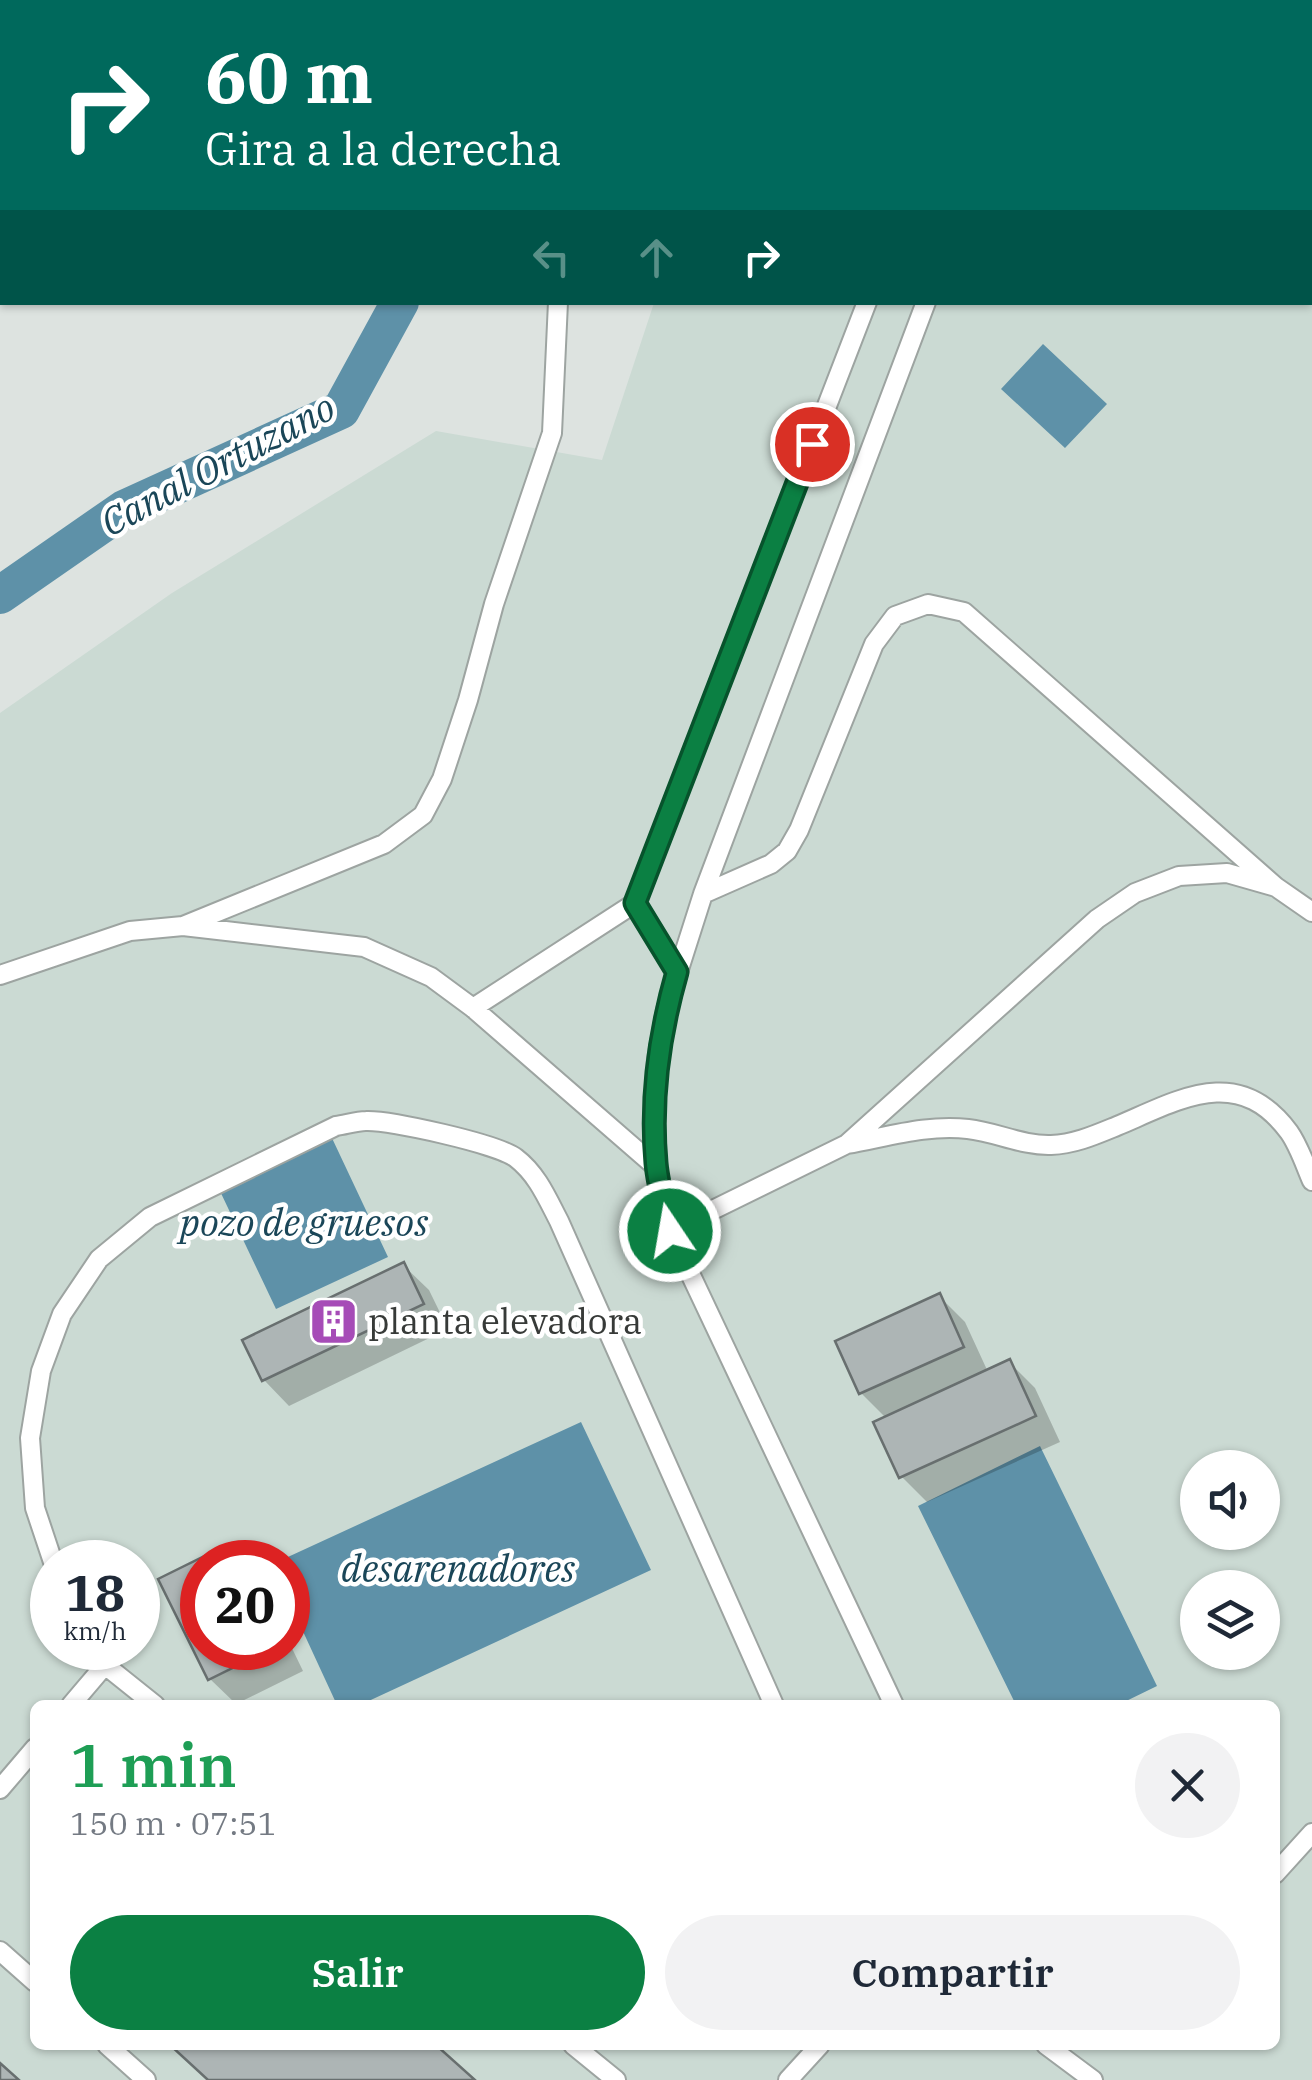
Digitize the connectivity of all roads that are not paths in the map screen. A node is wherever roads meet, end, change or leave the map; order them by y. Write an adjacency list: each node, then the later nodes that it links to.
1 (558, 305): 8 (lane)
2 (866, 305): 6 (lane)
3 (925, 305): 5 (lane)
4 (1276, 887): 5 (lane); 7 (lane); 12 (lane)
5 (703, 894): 9 (lane)
6 (635, 903): 9 (lane); 11 (lane)
7 (1312, 912)
8 (183, 926): 10 (lane); 11 (lane)
9 (677, 972): 13 (lane)
10 (0, 975)
11 (472, 1008): 13 (lane)
12 (846, 1144): 14 (lane); 15 (lane)
13 (656, 1166): 15 (lane)
14 (1312, 1180)
15 (670, 1231): 22 (lane)
16 (45, 1540): 21 (lane)
17 (101, 1670): 19 (lane)
18 (111, 1670): 20 (lane)
19 (75, 1700)
20 (148, 1700)
21 (772, 1700)
22 (892, 1700)
23 (30, 1754): 24 (lane)
24 (0, 1789)
25 (1312, 1832): 26 (lane)
26 (1280, 1868)
27 (0, 1951): 28 (lane)
28 (30, 1978)
29 (112, 2050): 33 (lane)
30 (579, 2050): 34 (lane)
31 (815, 2050): 35 (lane)
32 (1053, 2050): 36 (lane)
33 (146, 2080)
34 (616, 2080)
35 (788, 2080)
36 (1093, 2080)

